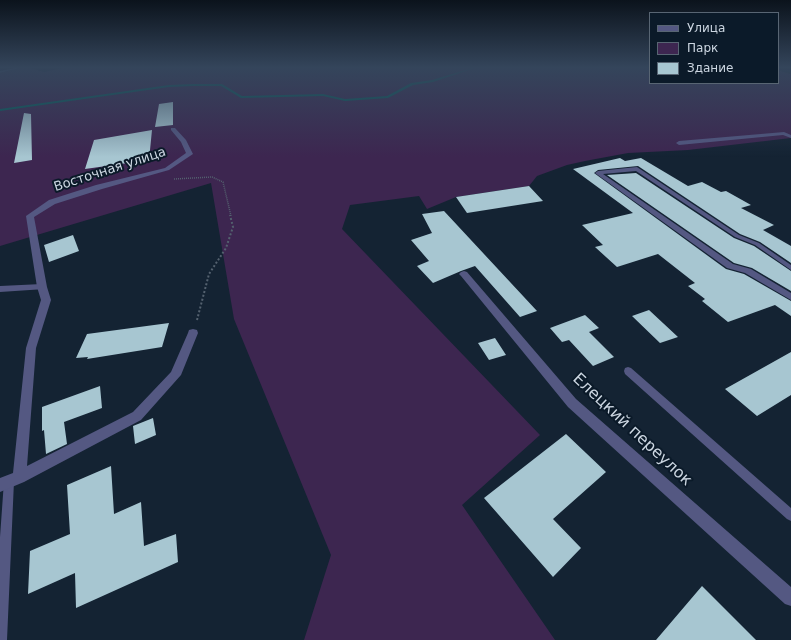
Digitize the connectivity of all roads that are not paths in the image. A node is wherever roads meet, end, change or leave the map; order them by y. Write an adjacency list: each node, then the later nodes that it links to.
1 (173, 129): 6 (street, Восточная улица)
2 (791, 137): 3 (lane)
3 (679, 143)
4 (791, 268): 8 (lane)
5 (464, 274): 13 (street, Елецкий переулок)
6 (42, 287): 7 (lane); 11 (street, Восточная улица)
7 (0, 289)
8 (791, 297)
9 (193, 333): 11 (street)
10 (628, 371): 12 (lane)
11 (10, 481): 14 (lane)
12 (791, 515)
13 (791, 598)
14 (0, 640)

